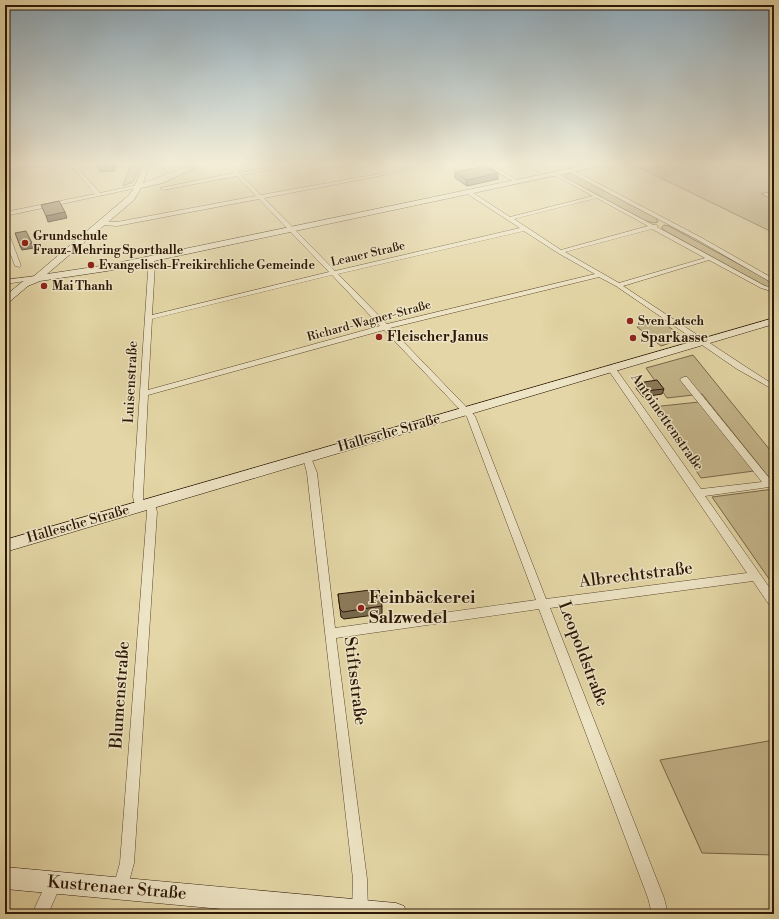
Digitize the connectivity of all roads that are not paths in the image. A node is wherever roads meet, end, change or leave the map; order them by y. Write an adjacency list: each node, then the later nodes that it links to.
1 (40, 207): 10 (street)
2 (121, 207): 12 (main road)
3 (208, 207): 12 (street)
4 (270, 207): 15 (street, Leopoldstraße)
5 (397, 207): 15 (main road)
6 (491, 207): 11 (street)
7 (550, 207): 11 (street)
8 (616, 207): 14 (street)
9 (638, 207): 13 (street)
10 (5, 214)
11 (509, 219): 16 (street)
12 (102, 223): 24 (main road)
13 (668, 223): 14 (street); 26 (street)
14 (653, 227): 18 (street); 20 (street)
15 (291, 229): 19 (main road); 22 (street, Leopoldstraße)
16 (524, 229): 18 (street); 22 (street, Leauer Straße)
17 (5, 231): 21 (street)
18 (560, 252): 23 (street)
19 (151, 258): 24 (main road); 31 (street, Luisenstraße)
20 (710, 258): 27 (street); 28 (street)
21 (18, 266)
22 (333, 273): 31 (street, Leauer Straße); 33 (street, Leopoldstraße)
23 (600, 275): 27 (street); 33 (street, Richard-Wagner-Straße)
24 (37, 278): 25 (street); 29 (main road); 30 (main road)
25 (5, 282)
26 (774, 282)
27 (618, 285): 34 (street)
28 (774, 290)
29 (5, 301)
30 (5, 311)
31 (148, 318): 38 (street, Luisenstraße)
32 (774, 321): 34 (main road, Hallesche Straße)
33 (385, 327): 38 (street, Richard-Wagner-Straße); 39 (street, Leopoldstraße)
34 (704, 342): 35 (main road, Hallesche Straße); 37 (street)
35 (611, 368): 39 (main road, Hallesche Straße); 41 (street, Antoinettenstraße)
36 (684, 379): 41 (street, Antoinettenstraße)
37 (774, 388)
38 (145, 393): 42 (street, Luisenstraße)
39 (466, 411): 40 (main road, Hallesche Straße); 46 (street, Leopoldstraße)
40 (307, 457): 42 (main road, Hallesche Straße); 47 (street, Stiftsstraße)
41 (699, 493): 44 (street, Antoinettenstraße)
42 (145, 505): 43 (main road, Hallesche Straße); 50 (street, Blumenstraße)
43 (5, 546)
44 (756, 576): 45 (street, Antoinettenstraße); 46 (street, Albrechtstraße)
45 (774, 603)
46 (543, 604): 47 (street, Albrechtstraße); 54 (street, Leopoldstraße)
47 (330, 634): 51 (street, Stiftsstraße)
48 (5, 878): 49 (main road, Kustrenaer Straße)
49 (54, 882): 50 (main road, Kustrenaer Straße); 52 (street)
50 (121, 888): 51 (main road, Kustrenaer Straße)
51 (347, 911): 53 (main road, Kustrenaer Straße)
52 (40, 914)
53 (396, 914)
54 (660, 914)

